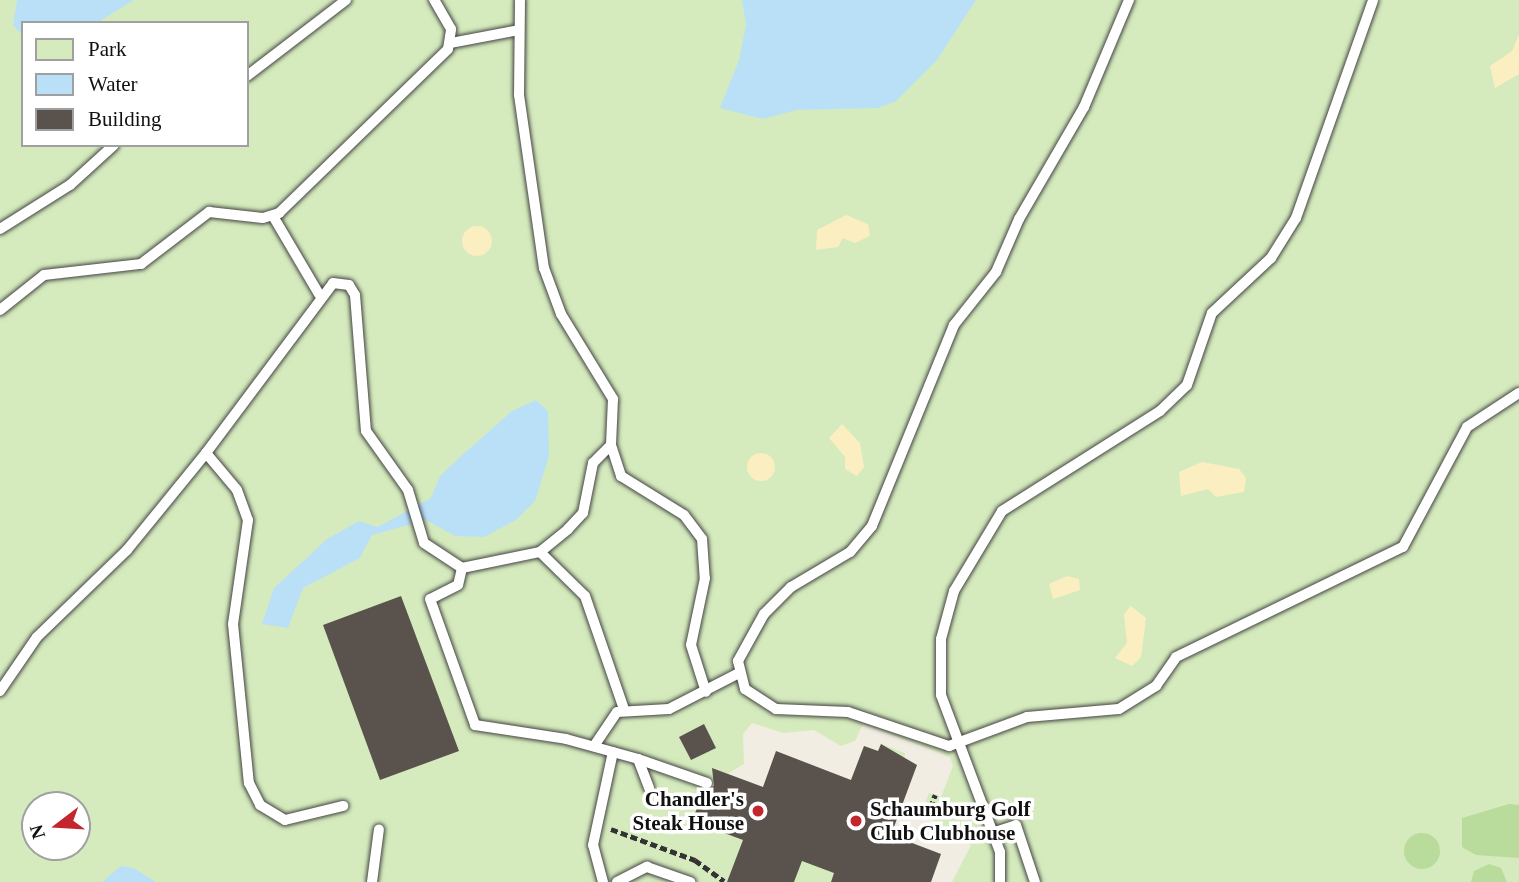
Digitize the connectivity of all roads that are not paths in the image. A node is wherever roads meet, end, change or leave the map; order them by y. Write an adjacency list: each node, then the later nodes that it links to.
1 (346, 0): 8 (lane)
2 (435, 0): 7 (lane)
3 (520, 0): 6 (lane)
4 (1129, 0): 19 (lane)
5 (1373, 0): 23 (lane)
6 (519, 30): 7 (lane); 15 (lane)
7 (451, 43): 10 (lane)
8 (248, 75)
9 (112, 147): 11 (lane)
10 (273, 216): 12 (lane); 13 (lane)
11 (0, 229)
12 (319, 294): 16 (lane); 18 (lane)
13 (0, 310)
14 (1519, 393): 23 (lane)
15 (611, 445): 17 (lane); 21 (lane)
16 (206, 453): 20 (lane); 29 (lane)
17 (540, 552): 18 (lane); 22 (lane)
18 (461, 568): 24 (lane)
19 (737, 674): 21 (lane); 23 (lane)
20 (0, 691)
21 (706, 692): 22 (lane)
22 (624, 709): 24 (lane)
23 (959, 745): 31 (lane)
24 (594, 746): 25 (lane)
25 (613, 752): 26 (lane); 33 (lane)
26 (638, 760): 27 (lane); 28 (lane)
27 (707, 783)
28 (649, 788)
29 (343, 806)
30 (379, 830): 32 (lane)
31 (992, 833): 36 (lane); 37 (lane)
32 (372, 882)
33 (603, 882)
34 (617, 882): 35 (lane)
35 (690, 882)
36 (1000, 882)
37 (1035, 882)

